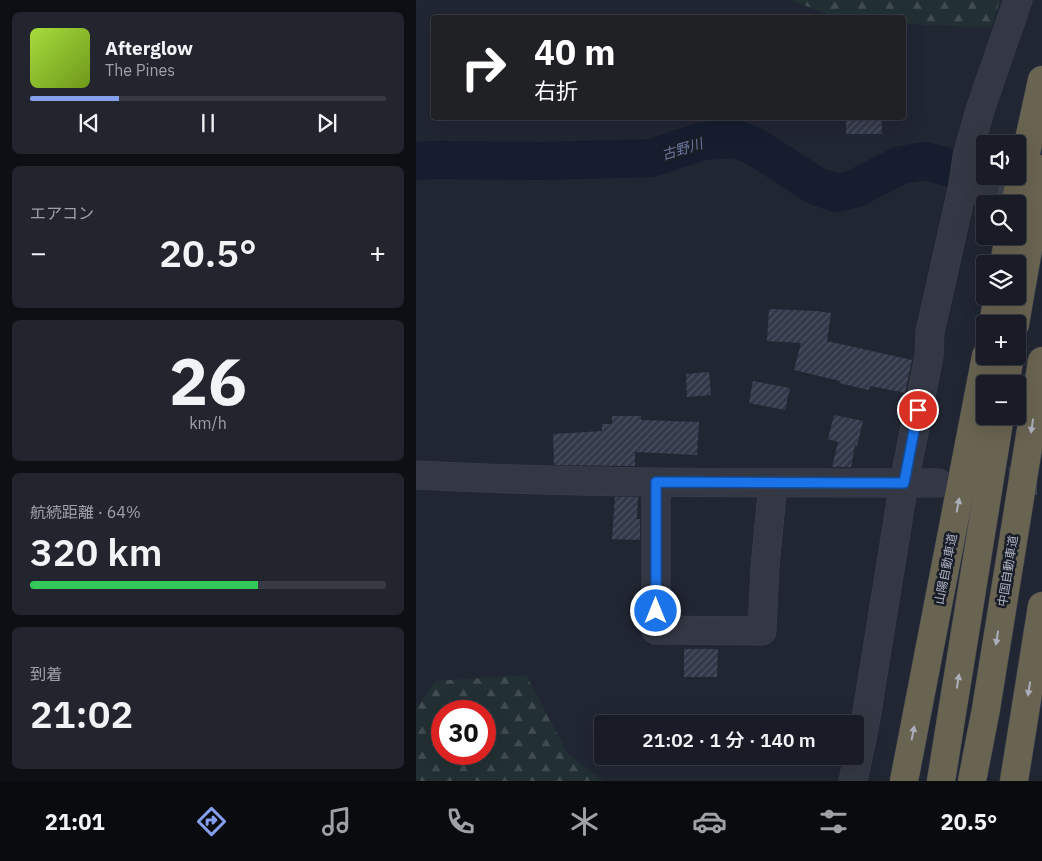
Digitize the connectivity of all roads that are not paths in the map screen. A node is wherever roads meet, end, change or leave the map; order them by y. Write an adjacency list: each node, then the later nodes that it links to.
1 (1018, 0): 12 (street)
2 (1042, 80): 4 (highway)
3 (1042, 169): 5 (highway)
4 (1018, 195)
5 (1017, 315)
6 (1042, 361): 18 (highway, 中国自動車道, one-way to 18)
7 (984, 365): 16 (highway, 山陽自動車道, one-way to 7)
8 (999, 425): 17 (highway, one-way to 8)
9 (416, 475): 10 (street)
10 (656, 482): 11 (street); 11 (street)
11 (773, 483): 12 (street)
12 (904, 483): 13 (street); 15 (street)
13 (938, 483)
14 (1042, 606): 19 (highway, one-way to 19)
15 (853, 781)
16 (904, 781)
17 (940, 781)
18 (972, 781)
19 (1014, 781)

